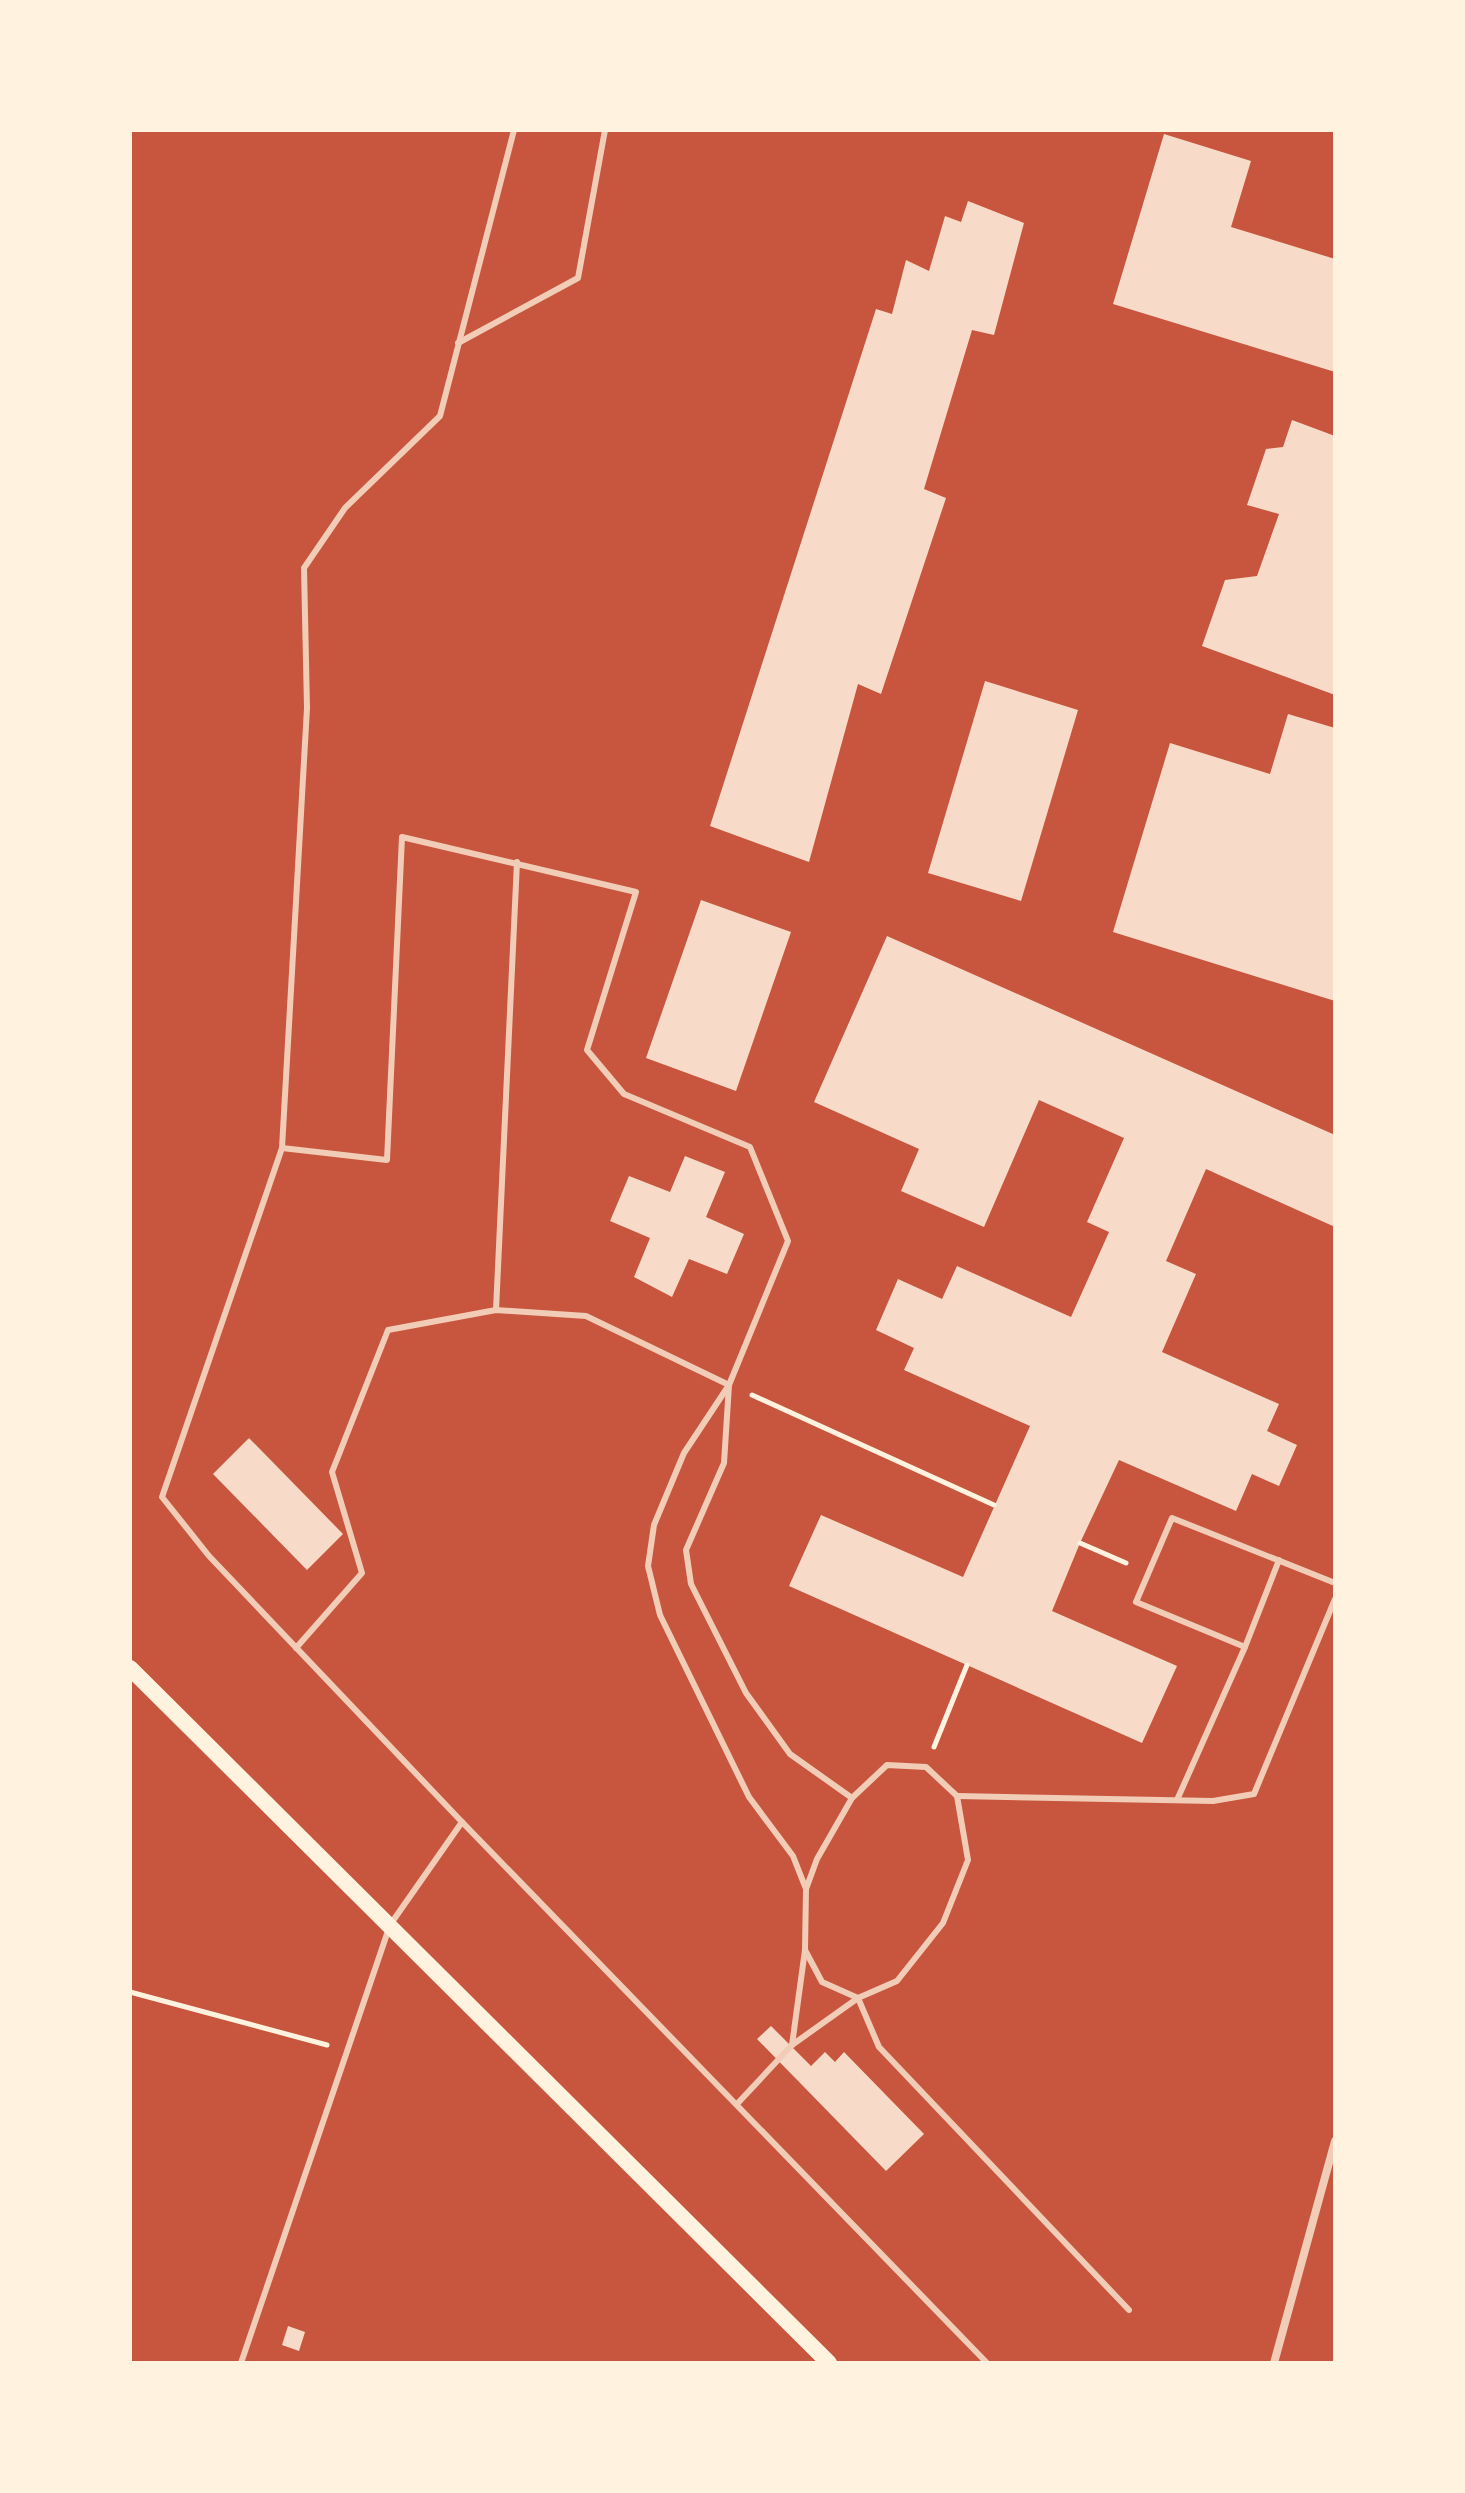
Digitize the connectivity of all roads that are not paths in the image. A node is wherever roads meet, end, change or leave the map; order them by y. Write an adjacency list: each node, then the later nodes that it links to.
1 (514, 130): 3 (lane)
2 (605, 130): 3 (lane)
3 (458, 343): 5 (lane)
4 (517, 862): 5 (lane); 6 (lane); 7 (lane)
5 (282, 1148): 12 (lane)
6 (496, 1310): 7 (lane); 12 (lane)
7 (729, 1385): 15 (lane); 18 (lane)
8 (1279, 1560): 9 (lane); 11 (lane); 11 (lane)
9 (1335, 1583)
10 (1335, 1599): 16 (lane)
11 (1245, 1647): 16 (lane)
12 (296, 1648): 17 (lane)
13 (130, 1668): 19 (main road)
14 (957, 1796): 15 (lane); 16 (lane); 21 (lane)
15 (852, 1798): 18 (lane)
16 (1177, 1800)
17 (462, 1822): 19 (lane); 23 (lane)
18 (806, 1889): 20 (lane)
19 (390, 1925): 26 (lane); 27 (main road)
20 (805, 1950): 21 (lane); 22 (lane)
21 (858, 1998): 22 (lane); 25 (lane)
22 (792, 2045): 23 (lane)
23 (737, 2104): 28 (lane)
24 (1335, 2141): 29 (street)
25 (1129, 2310)
26 (241, 2363)
27 (829, 2363)
28 (987, 2363)
29 (1274, 2363)

